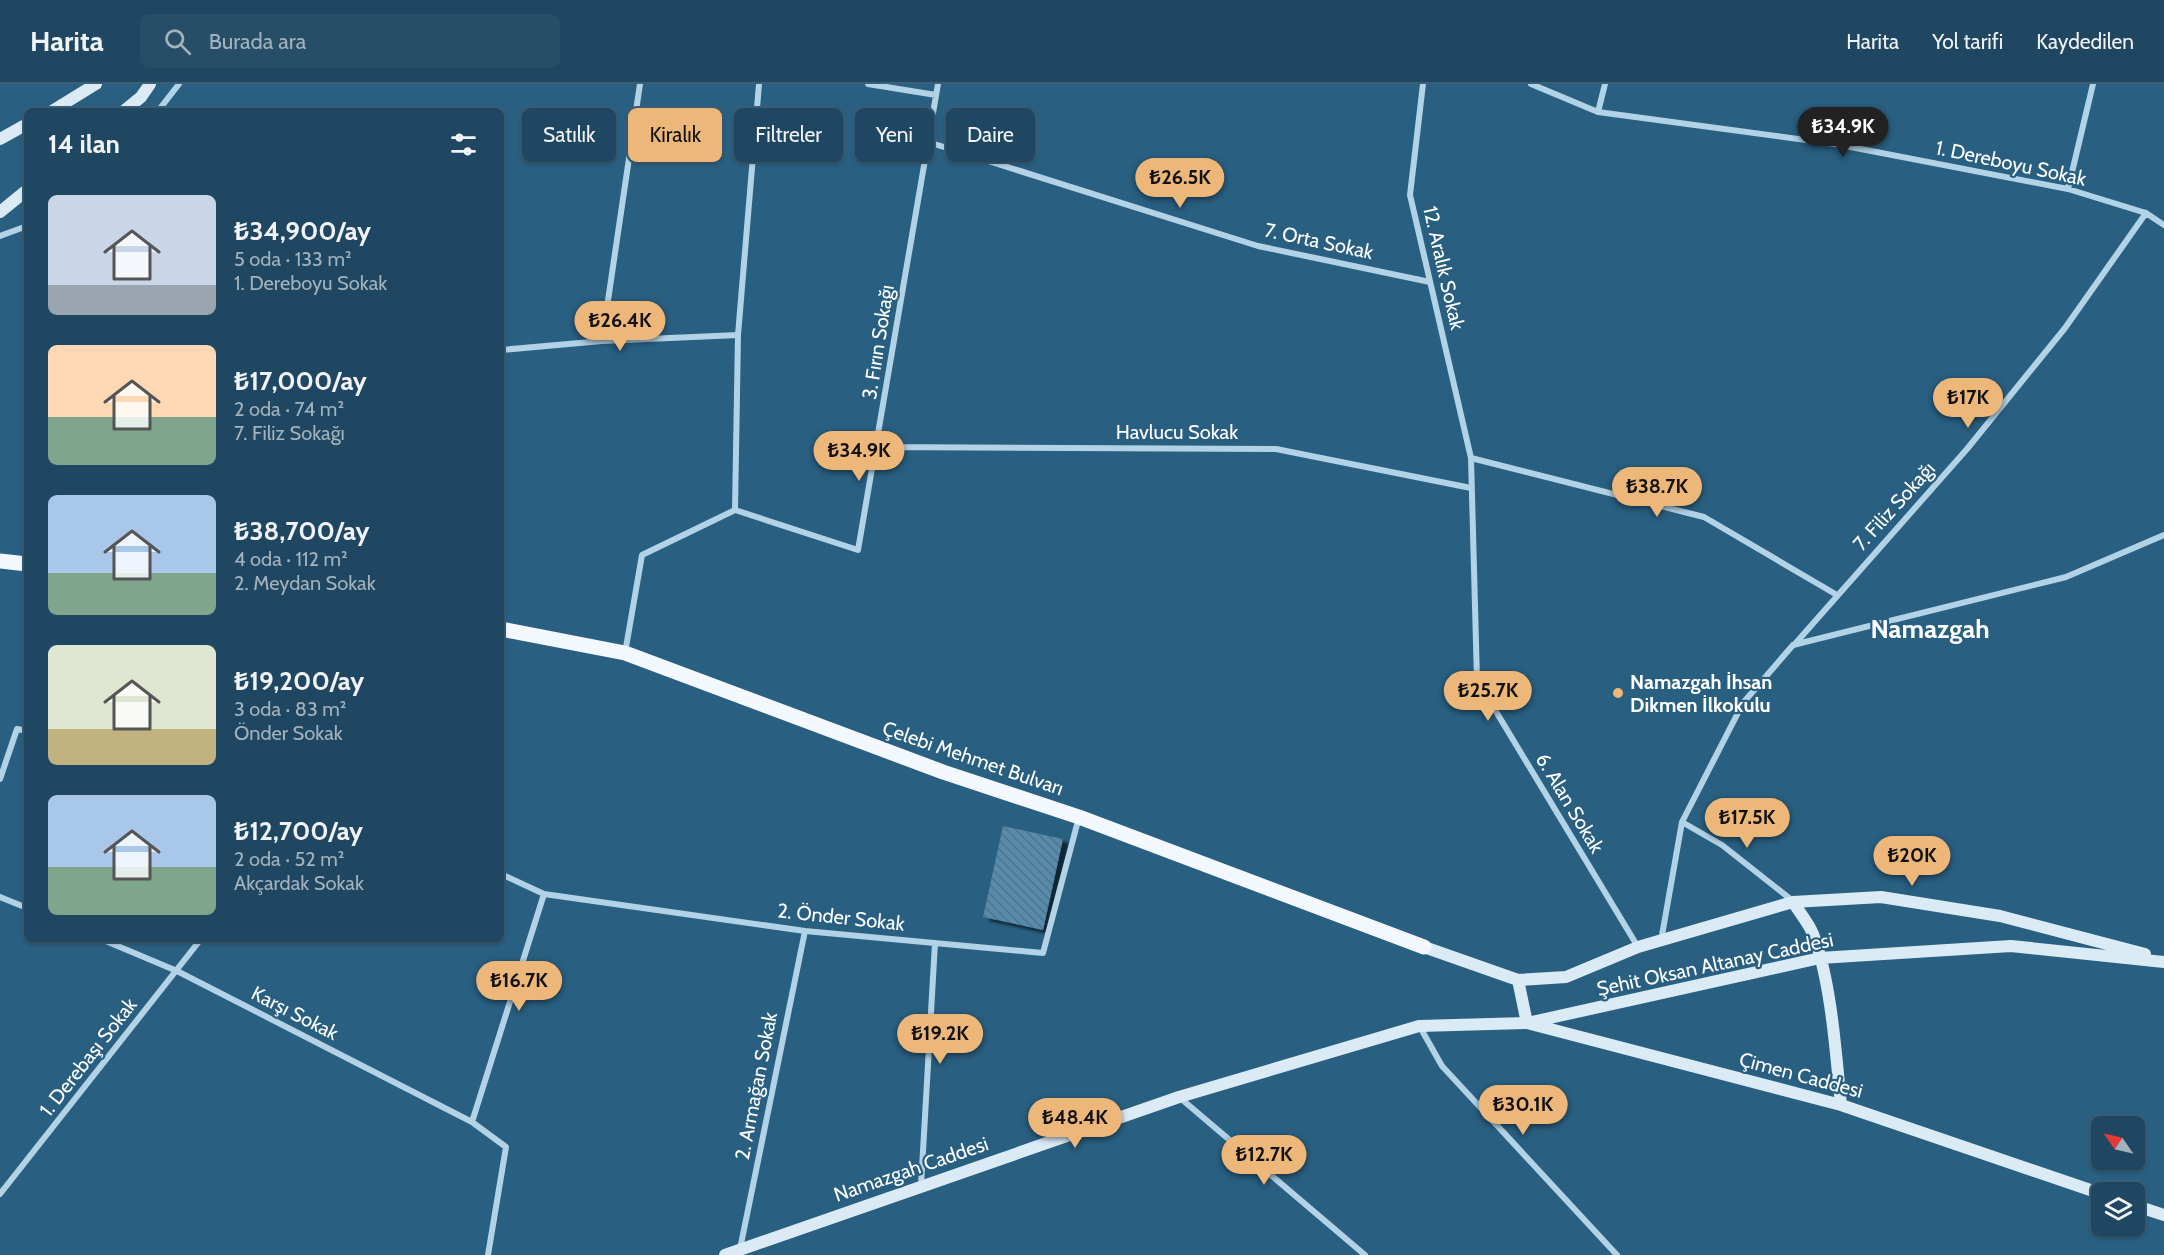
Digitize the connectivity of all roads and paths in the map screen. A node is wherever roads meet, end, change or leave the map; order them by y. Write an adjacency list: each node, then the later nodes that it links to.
1 (96, 84): 13 (main road)
2 (150, 84): 14 (main road)
3 (179, 84): 15 (street)
4 (640, 84): 31 (street)
5 (759, 84): 30 (street)
6 (868, 84): 12 (street)
7 (938, 84): 12 (street, 3. Fırın Sokağı)
8 (1423, 84): 29 (street, 12. Aralık Sokak)
9 (1531, 84): 17 (street, 1. Dereboyu Sokak)
10 (1605, 84): 17 (street)
11 (2093, 84): 22 (street)
12 (936, 95): 16 (street, 3. Fırın Sokağı)
13 (57, 108)
14 (128, 108)
15 (161, 108)
16 (934, 108)
17 (1598, 112): 22 (street, 1. Dereboyu Sokak)
18 (24, 126): 19 (main road)
19 (0, 139)
20 (934, 144): 29 (street, 7. Orta Sokak)
21 (925, 162): 33 (street, 3. Fırın Sokağı)
22 (2068, 189): 25 (street, 1. Dereboyu Sokak)
23 (24, 192): 24 (main road)
24 (0, 212)
25 (2146, 213): 26 (street, 1. Dereboyu Sokak); 40 (street, 7. Filiz Sokağı)
26 (2164, 225)
27 (24, 227): 28 (street)
28 (0, 236)
29 (1430, 282): 34 (street, 12. Aralık Sokak)
30 (738, 335): 31 (street); 36 (street)
31 (602, 340): 32 (street)
32 (504, 350)
33 (878, 447): 35 (street, Havlucu Sokak); 36 (street, 3. Fırın Sokağı)
34 (1471, 458): 35 (street, 6. Alan Sokak); 40 (street)
35 (1471, 488): 59 (street, 6. Alan Sokak)
36 (735, 510): 43 (street)
37 (2164, 535): 42 (street)
38 (0, 561): 39 (main road)
39 (24, 564)
40 (1837, 595): 42 (street, 7. Filiz Sokağı)
41 (504, 630): 43 (main road, Çelebi Mehmet Bulvarı)
42 (1793, 645): 47 (street, 7. Filiz Sokağı)
43 (625, 653): 46 (main road, Çelebi Mehmet Bulvarı)
44 (24, 730): 45 (street)
45 (0, 779)
46 (1079, 817): 57 (street, 2. Önder Sokak); 58 (main road, Çelebi Mehmet Bulvarı)
47 (1682, 822): 51 (street); 54 (street, 7. Filiz Sokağı)
48 (504, 875): 49 (street, 2. Önder Sokak)
49 (544, 894): 53 (street, 2. Önder Sokak); 68 (street)
50 (0, 897): 52 (street)
51 (1793, 902): 54 (main road, Şehit Oksan Altanay Caddesi); 60 (main road); 61 (main road, Şehit Oksan Altanay Caddesi)
52 (24, 907)
53 (805, 930): 57 (street, 2. Önder Sokak); 74 (street, 2. Armağan Sokak)
54 (1660, 941): 59 (main road, Şehit Oksan Altanay Caddesi)
55 (108, 942): 62 (street, Karşı Sokak)
56 (199, 942): 62 (street, 1. Derebaşı Sokak)
57 (935, 943): 69 (street)
58 (1424, 946): 63 (main road, Şehit Oksan Altanay Caddesi)
59 (1638, 947): 63 (main road, Şehit Oksan Altanay Caddesi)
60 (1820, 958): 61 (main road, Şehit Oksan Altanay Caddesi); 64 (main road, Şehit Oksan Altanay Caddesi); 67 (main road)
61 (2164, 960)
62 (177, 971): 68 (street, Karşı Sokak); 71 (street, 1. Derebaşı Sokak)
63 (1518, 980): 64 (main road)
64 (1527, 1023): 65 (main road, Şehit Oksan Altanay Caddesi); 67 (main road, Çimen Caddesi)
65 (1419, 1026): 66 (main road, Namazgah Caddesi); 78 (street)
66 (1179, 1097): 69 (main road, Namazgah Caddesi); 77 (street)
67 (1841, 1105): 70 (main road, Çimen Caddesi)
68 (472, 1122): 75 (street, Karşı Sokak)
69 (921, 1186): 74 (main road, Namazgah Caddesi)
70 (2091, 1190)
71 (0, 1194)
72 (2145, 1209): 73 (main road)
73 (2164, 1215)
74 (741, 1252): 76 (main road, Namazgah Caddesi)
75 (488, 1255)
76 (725, 1255)
77 (1365, 1255)
78 (1617, 1255)

